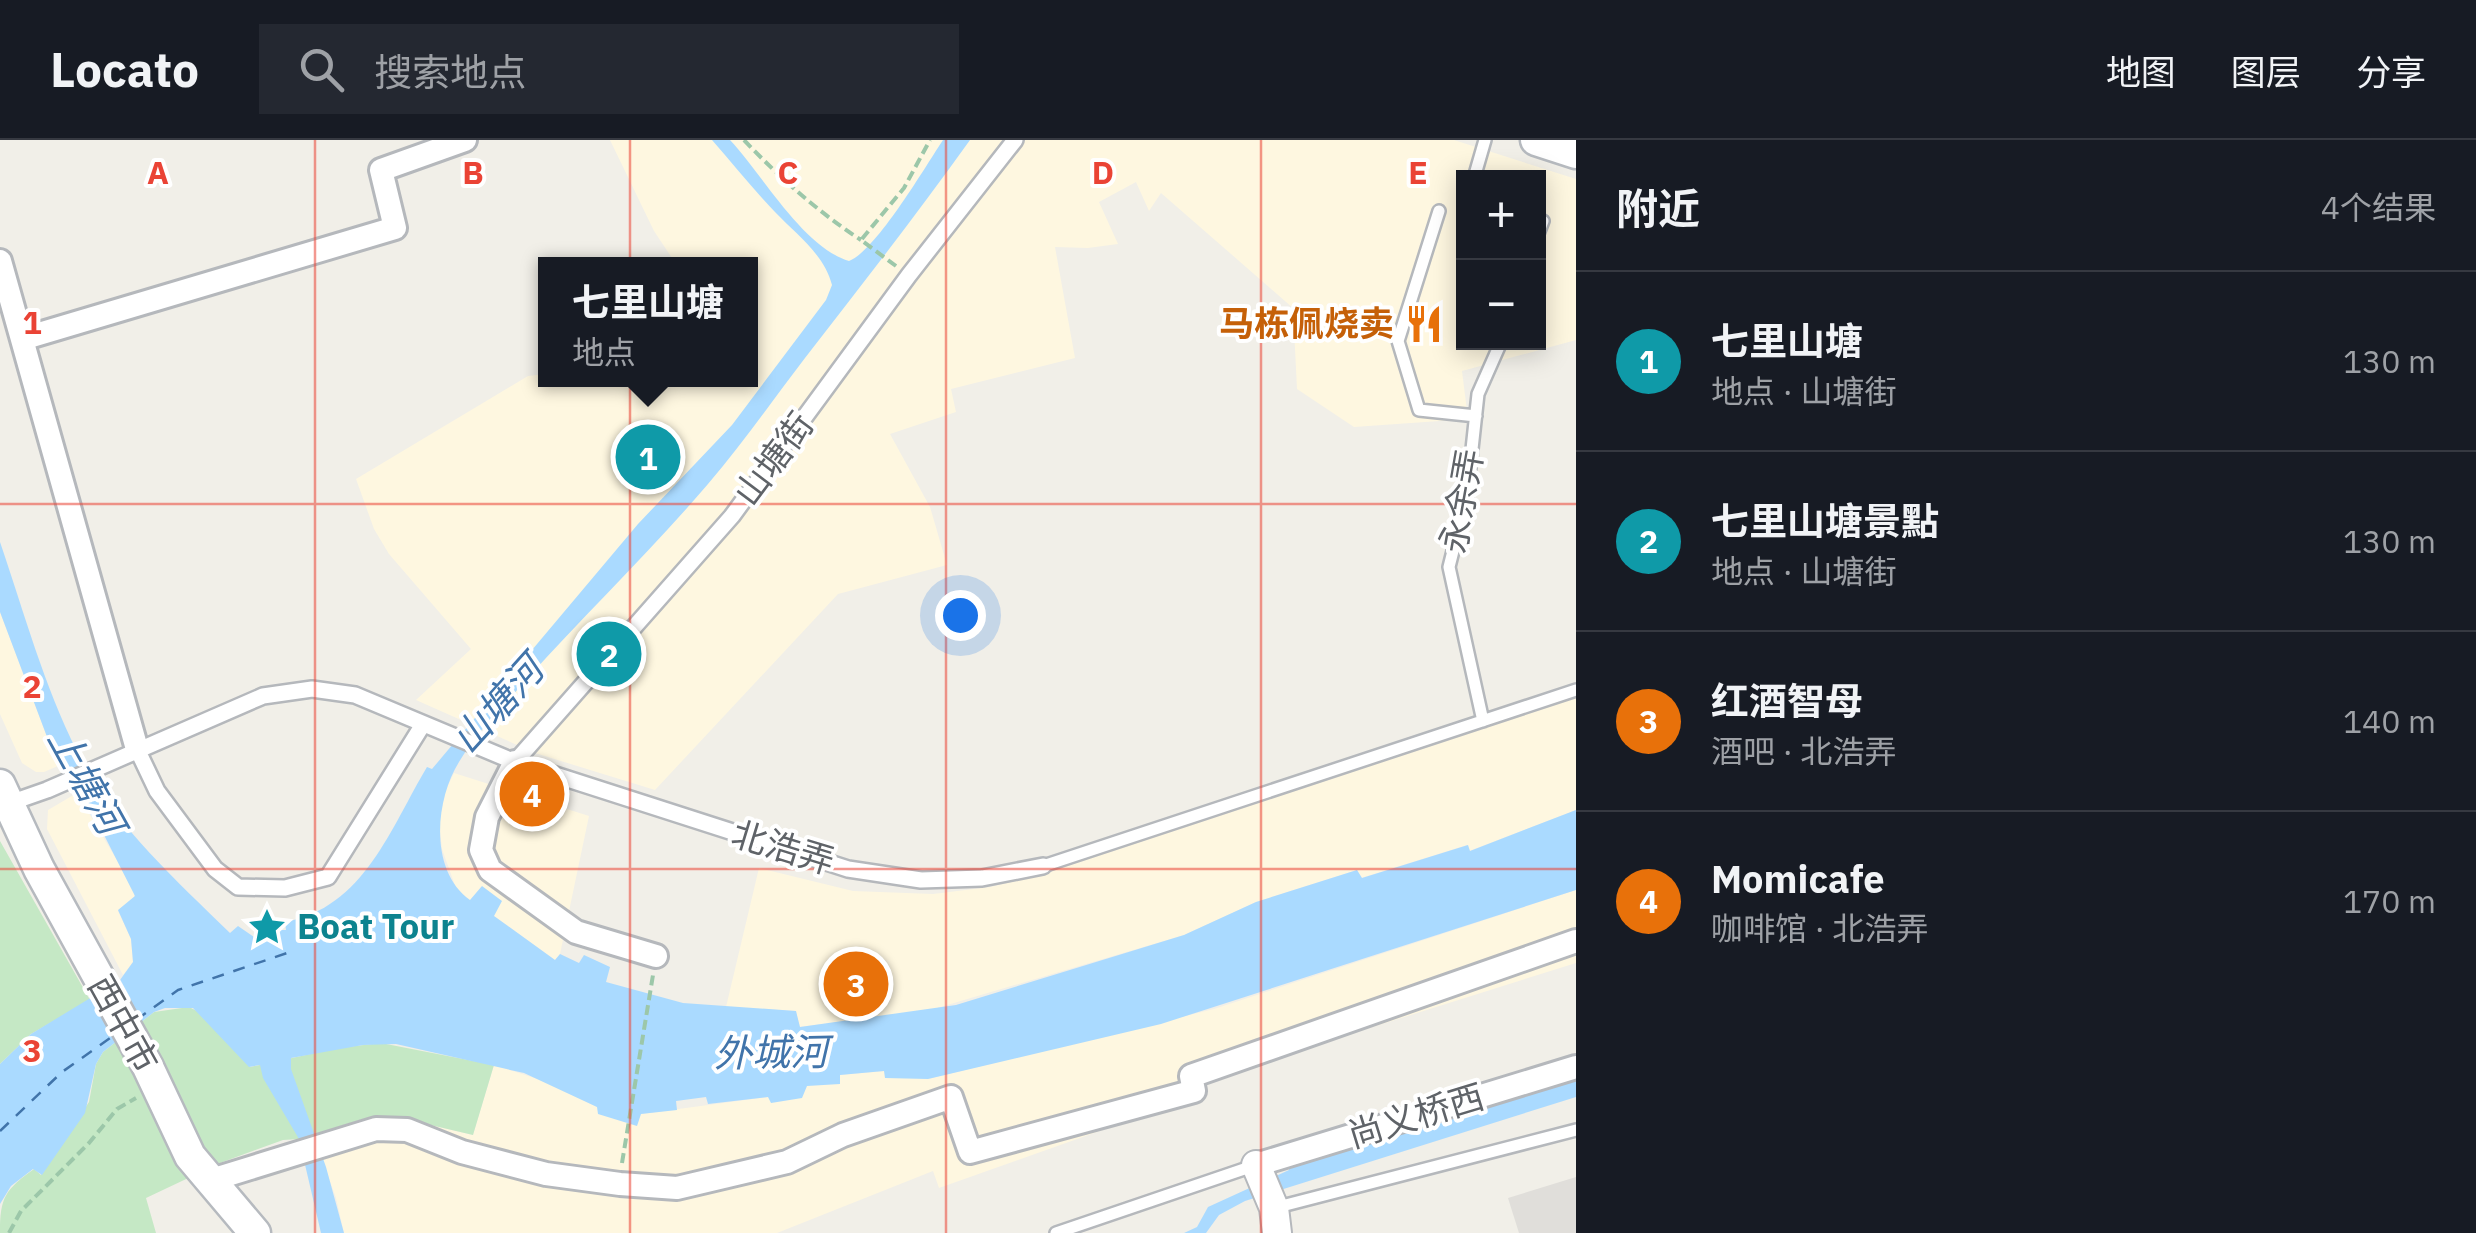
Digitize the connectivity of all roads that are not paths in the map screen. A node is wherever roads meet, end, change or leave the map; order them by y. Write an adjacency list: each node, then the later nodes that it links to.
1 (465, 140): 9 (street)
2 (1014, 140): 16 (street, 山塘街)
3 (1484, 140): 6 (lane)
4 (1536, 140): 5 (main road)
5 (1576, 153)
6 (1476, 170)
7 (1439, 211): 11 (lane)
8 (0, 261): 9 (street)
9 (22, 340): 15 (street)
10 (1497, 350): 11 (lane, 永余弄)
11 (1476, 416): 13 (lane, 永余弄)
12 (1576, 690): 13 (lane, 北浩弄)
13 (1482, 721): 18 (lane, 北浩弄)
14 (422, 726): 15 (street, 北浩弄); 15 (street); 16 (street, 北浩弄)
15 (138, 749): 17 (street, 北浩弄)
16 (516, 762): 18 (street, 北浩弄); 20 (street)
17 (2, 798): 23 (main road, 西中市)
18 (1043, 866)
19 (1576, 941): 23 (street)
20 (654, 967)
21 (1576, 1067): 24 (street, 尚义桥西)
22 (1576, 1130): 24 (lane)
23 (208, 1181): 25 (main road, 西中市)
24 (1267, 1196): 26 (lane)
25 (255, 1233)
26 (1056, 1233)

